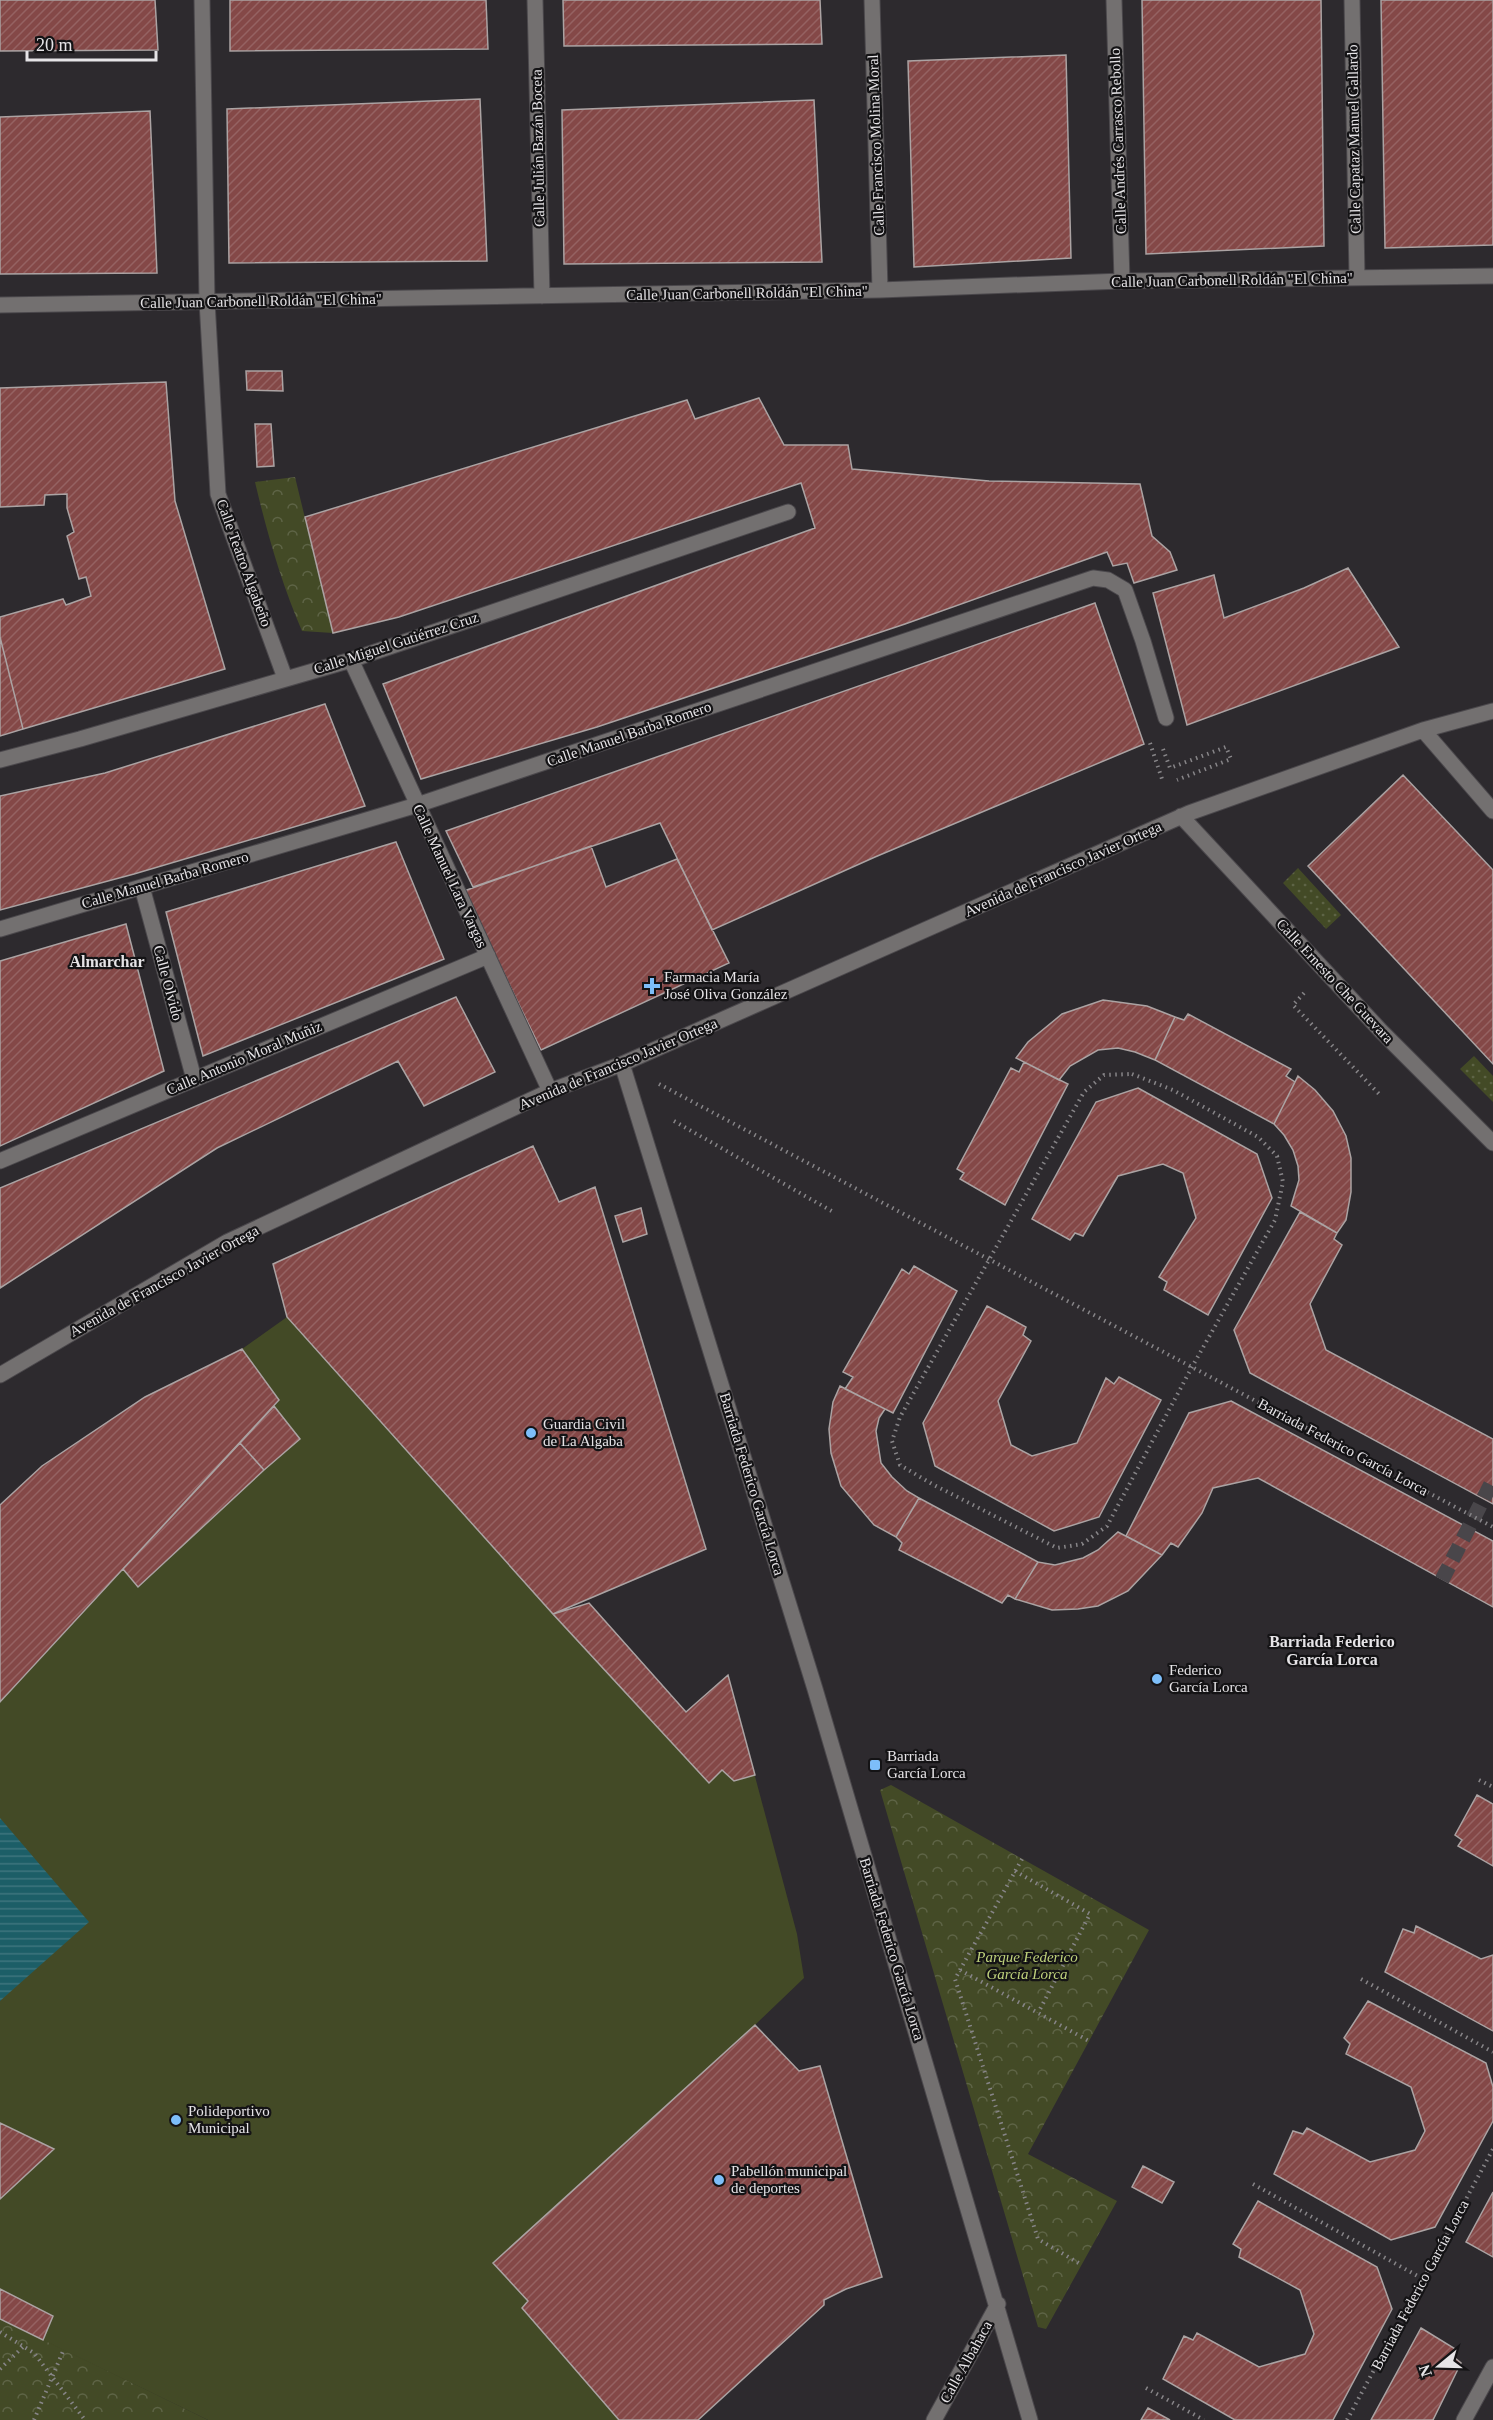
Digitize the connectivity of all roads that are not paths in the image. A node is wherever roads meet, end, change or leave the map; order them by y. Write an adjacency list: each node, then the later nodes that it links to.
1 (202, 0): 11 (street, Calle Teatro Algabeño)
2 (535, 0): 10 (street, Calle Julián Bazán Boceta)
3 (872, 0): 9 (street, Calle Francisco Molina Moral)
4 (1114, 0): 8 (street, Calle Andrés Carrasco Rebollo)
5 (1352, 0): 7 (street, Calle Capataz Manuel Gallardo)
6 (1493, 276): 7 (street, Calle Juan Carbonell Roldán "El China")
7 (1357, 278): 8 (street, Calle Juan Carbonell Roldán "El China")
8 (1122, 281): 9 (street, Calle Juan Carbonell Roldán "El China")
9 (880, 290): 10 (street, Calle Juan Carbonell Roldán "El China")
10 (542, 296): 11 (street, Calle Juan Carbonell Roldán "El China")
11 (207, 302): 12 (street, Calle Juan Carbonell Roldán "El China"); 15 (street, Calle Teatro Algabeño)
12 (0, 305)
13 (788, 512): 14 (street, Calle Miguel Gutiérrez Cruz)
14 (351, 660): 15 (street, Calle Miguel Gutiérrez Cruz); 20 (street, Calle Manuel Lara Vargas)
15 (285, 678): 19 (street, Calle Miguel Gutiérrez Cruz)
16 (1493, 711): 18 (street, Avenida de Francisco Javier Ortega)
17 (1166, 718): 20 (street, Calle Manuel Barba Romero)
18 (1423, 730): 21 (street); 22 (street, Avenida de Francisco Javier Ortega)
19 (0, 760)
20 (417, 805): 23 (street, Calle Manuel Barba Romero); 25 (street, Calle Manuel Lara Vargas)
21 (1493, 811)
22 (1181, 816): 26 (street, Avenida de Francisco Javier Ortega); 29 (street, Calle Ernesto Che Guevara)
23 (142, 887): 24 (street, Calle Manuel Barba Romero); 27 (street, Calle Olvido)
24 (0, 929)
25 (488, 956): 27 (street, Calle Antonio Moral Muñiz); 28 (street, Calle Manuel Lara Vargas)
26 (622, 1064): 28 (street, Avenida de Francisco Javier Ortega); 32 (street, Barriada Federico García Lorca)
27 (194, 1079): 30 (street, Calle Antonio Moral Muñiz)
28 (550, 1091): 31 (street, Avenida de Francisco Javier Ortega)
29 (1493, 1143)
30 (0, 1161)
31 (0, 1375)
32 (998, 2304): 34 (street, Calle Albahaca); 35 (street, Barriada Federico García Lorca)
33 (1493, 2367): 36 (street)
34 (934, 2420)
35 (1030, 2420)
36 (1464, 2420)

